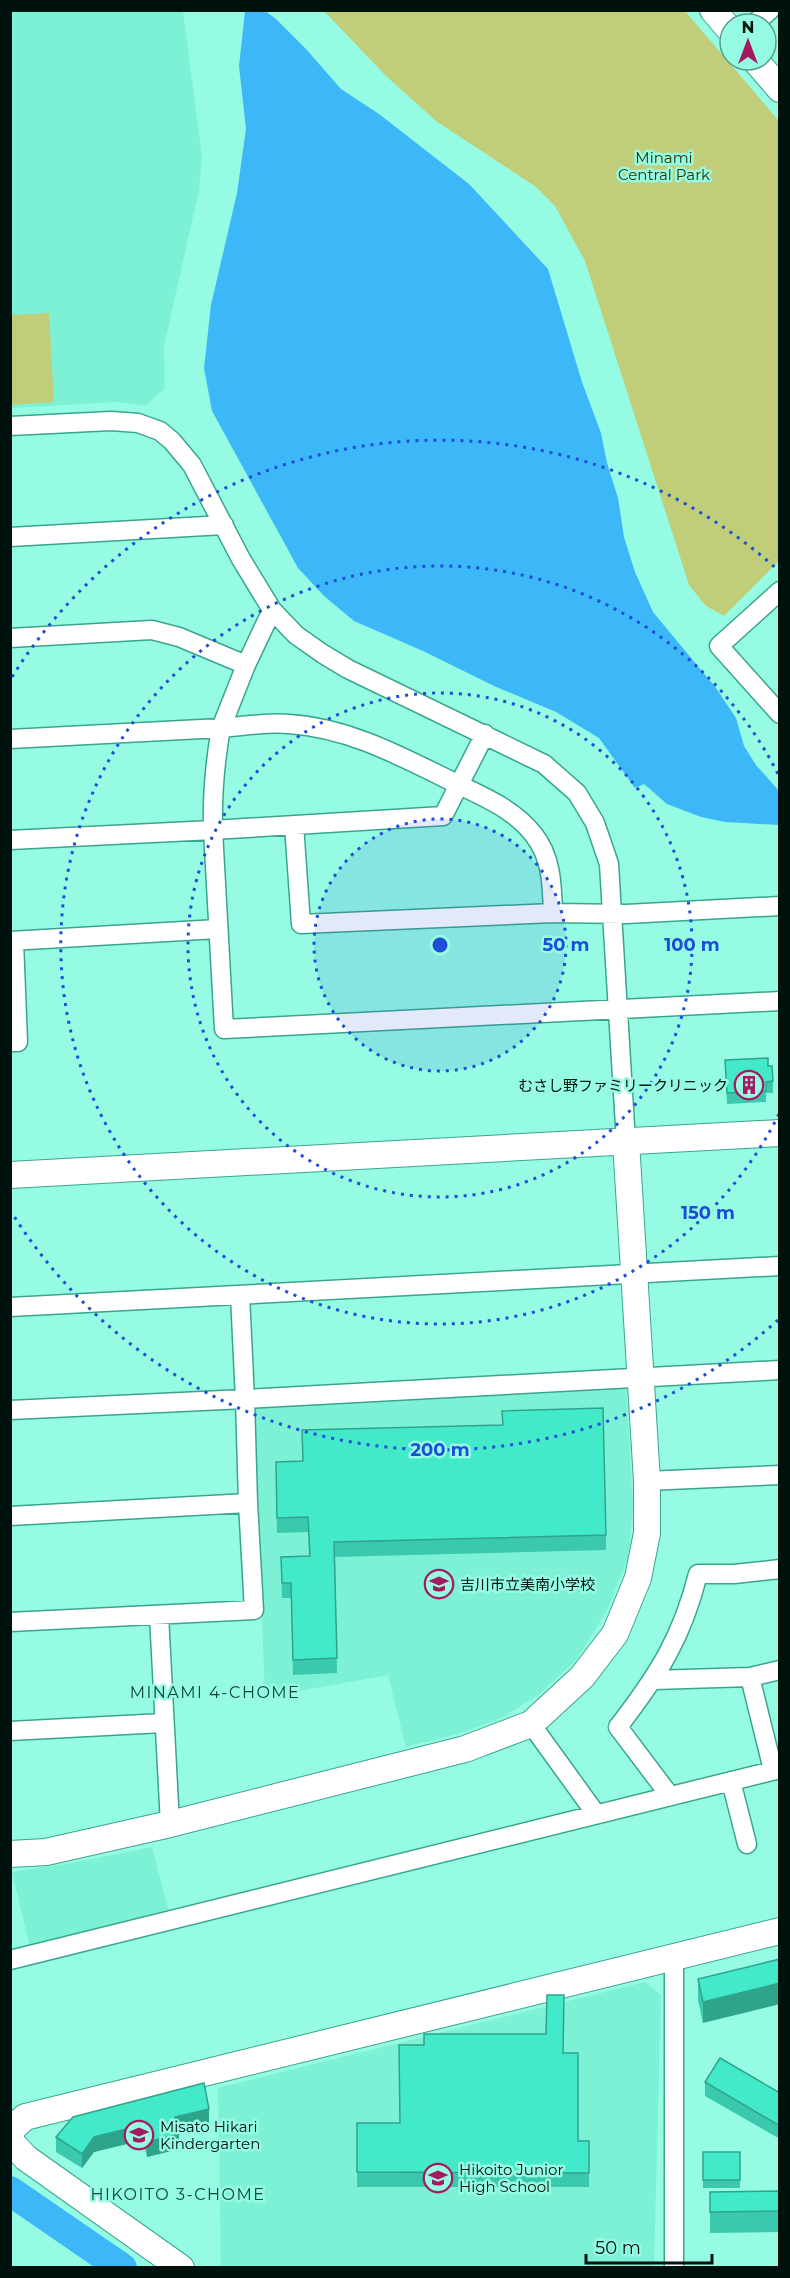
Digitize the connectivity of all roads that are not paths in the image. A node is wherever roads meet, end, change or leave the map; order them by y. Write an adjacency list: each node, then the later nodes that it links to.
1 (765, 72): 2 (street)
2 (780, 89)
3 (10, 426): 4 (street)
4 (224, 525): 5 (street); 7 (street)
5 (10, 537)
6 (780, 591): 10 (street)
7 (272, 610): 9 (street); 12 (street)
8 (10, 638): 9 (street)
9 (246, 665): 11 (street)
10 (780, 714)
11 (221, 728): 13 (street); 14 (street); 16 (street)
12 (485, 734): 14 (street); 20 (street)
13 (10, 739)
14 (459, 785): 15 (street); 19 (street)
15 (294, 825): 16 (street); 19 (street)
16 (213, 830): 17 (street); 21 (street)
17 (10, 840)
18 (780, 906): 20 (street)
19 (553, 913): 20 (street)
20 (614, 914): 24 (street)
21 (218, 929): 22 (street); 24 (street)
22 (12, 941): 25 (street)
23 (780, 1001): 24 (street)
24 (619, 1009): 27 (street)
25 (10, 1042)
26 (780, 1133): 27 (street)
27 (626, 1142): 28 (street); 30 (street)
28 (10, 1174)
29 (780, 1266): 30 (street)
30 (633, 1273): 31 (street); 34 (street)
31 (240, 1295): 32 (street); 35 (street)
32 (10, 1307)
33 (780, 1370): 34 (street)
34 (640, 1377): 35 (street); 38 (street)
35 (245, 1399): 36 (street); 39 (street)
36 (10, 1410)
37 (780, 1475): 38 (street)
38 (647, 1481): 48 (street)
39 (249, 1503): 40 (street); 42 (street)
40 (10, 1515)
41 (780, 1569): 46 (street)
42 (159, 1616): 43 (street); 47 (street)
43 (10, 1622)
44 (780, 1670): 45 (street)
45 (750, 1677): 46 (street); 50 (street)
46 (654, 1680): 52 (street)
47 (164, 1723): 49 (street); 54 (street)
48 (531, 1724): 53 (street); 54 (street)
49 (10, 1731)
50 (776, 1769): 51 (street)
51 (731, 1781): 52 (street); 55 (street)
52 (670, 1796): 53 (street)
53 (596, 1814): 59 (street)
54 (170, 1824): 56 (street)
55 (747, 1844)
56 (10, 1854)
57 (780, 1931): 58 (street)
58 (674, 1958): 60 (street); 62 (street)
59 (10, 1960)
60 (10, 2139): 61 (street)
61 (181, 2268)
62 (674, 2268)

